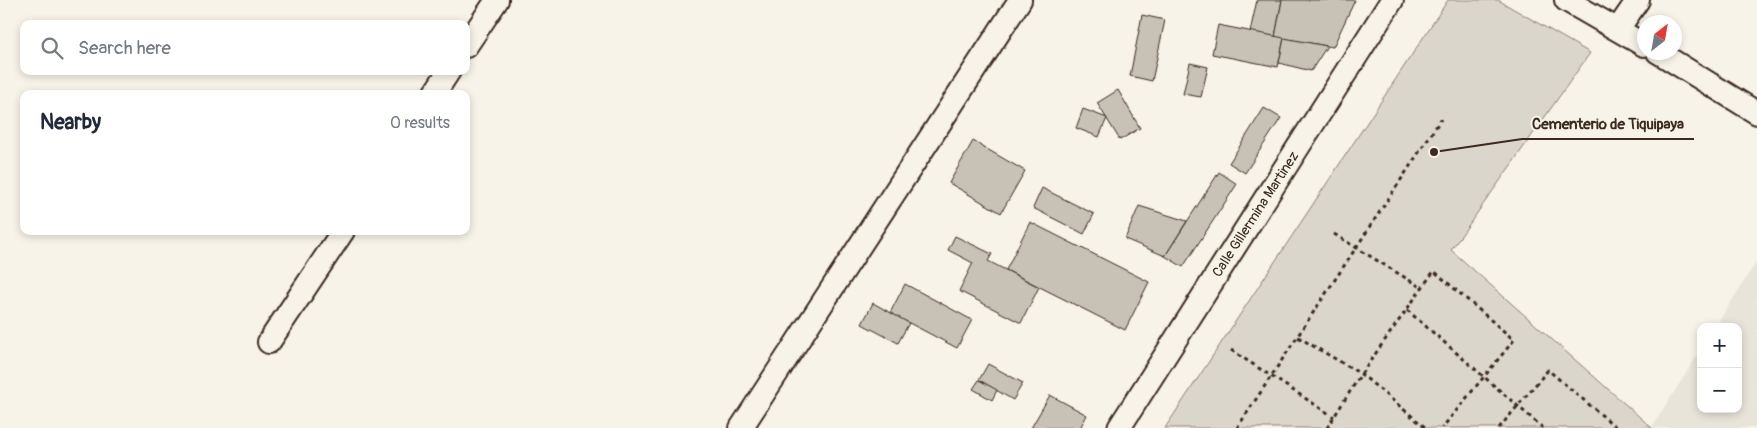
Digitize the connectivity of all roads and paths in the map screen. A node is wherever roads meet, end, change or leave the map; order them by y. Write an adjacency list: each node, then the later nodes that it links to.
1 (496, 0): 7 (street)
2 (1020, 0): 27 (street)
3 (1392, 0): 28 (street, Calle Gillermina Martinez)
4 (1566, 0): 6 (street)
5 (1638, 0): 6 (street)
6 (1618, 28): 8 (street)
7 (470, 40)
8 (1637, 40)
9 (1671, 60): 12 (street)
10 (446, 75): 11 (street)
11 (437, 90)
12 (1757, 113)
13 (1441, 119): 16 (path)
14 (1334, 234): 16 (path)
15 (340, 235): 20 (street)
16 (1356, 248): 17 (path); 19 (path)
17 (1422, 288): 18 (path); 24 (path)
18 (1407, 310): 22 (path); 24 (path)
19 (1298, 337): 22 (path); 23 (path)
20 (269, 342)
21 (1231, 350): 23 (path)
22 (1361, 374): 26 (path); 31 (path)
23 (1271, 376): 26 (path); 29 (path)
24 (1485, 377): 25 (path); 32 (path)
25 (1518, 406): 33 (path); 34 (path); 35 (path)
26 (1334, 417): 30 (path)
27 (741, 428)
28 (1119, 428)
29 (1237, 428)
30 (1327, 428)
31 (1426, 428)
32 (1442, 428)
33 (1500, 428)
34 (1543, 428)
35 (1617, 428)

